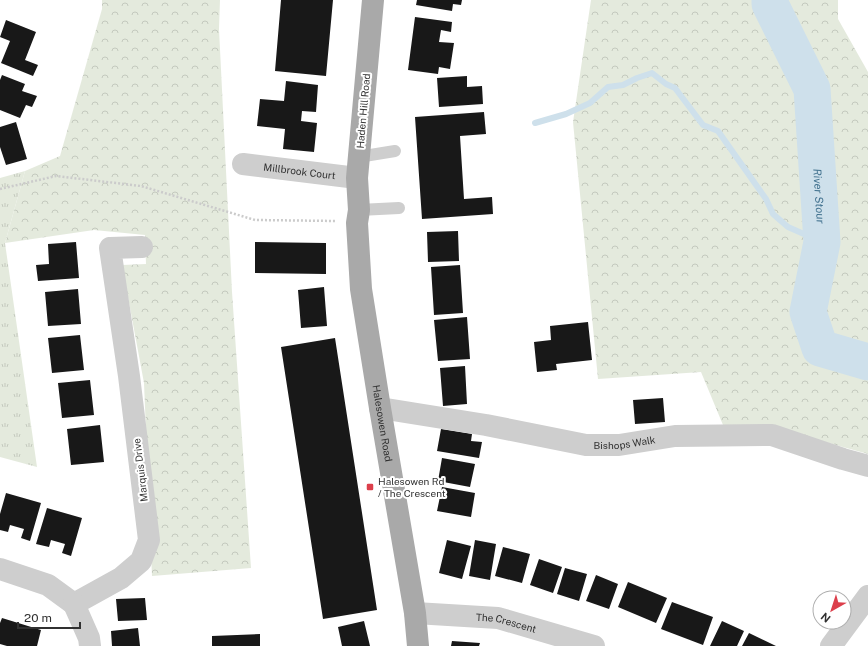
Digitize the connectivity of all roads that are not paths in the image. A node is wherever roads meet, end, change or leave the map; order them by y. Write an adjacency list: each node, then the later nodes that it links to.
1 (373, 0): 4 (main road, Haden Hill Road)
2 (395, 151): 4 (lane)
3 (243, 164): 4 (street, Millbrook Court)
4 (358, 167): 6 (main road, Haden Hill Road)
5 (399, 208): 6 (lane)
6 (358, 216): 8 (main road, Halesowen Road)
7 (142, 246): 12 (street, Marquis Drive)
8 (380, 408): 9 (street, Bishops Walk); 13 (main road, Halesowen Road)
9 (868, 466)
10 (0, 569): 12 (street)
11 (868, 596): 17 (street)
12 (74, 604): 14 (street)
13 (415, 613): 15 (main road, Halesowen Road); 16 (street, The Crescent)
14 (90, 646)
15 (418, 646)
16 (594, 646)
17 (831, 646)

